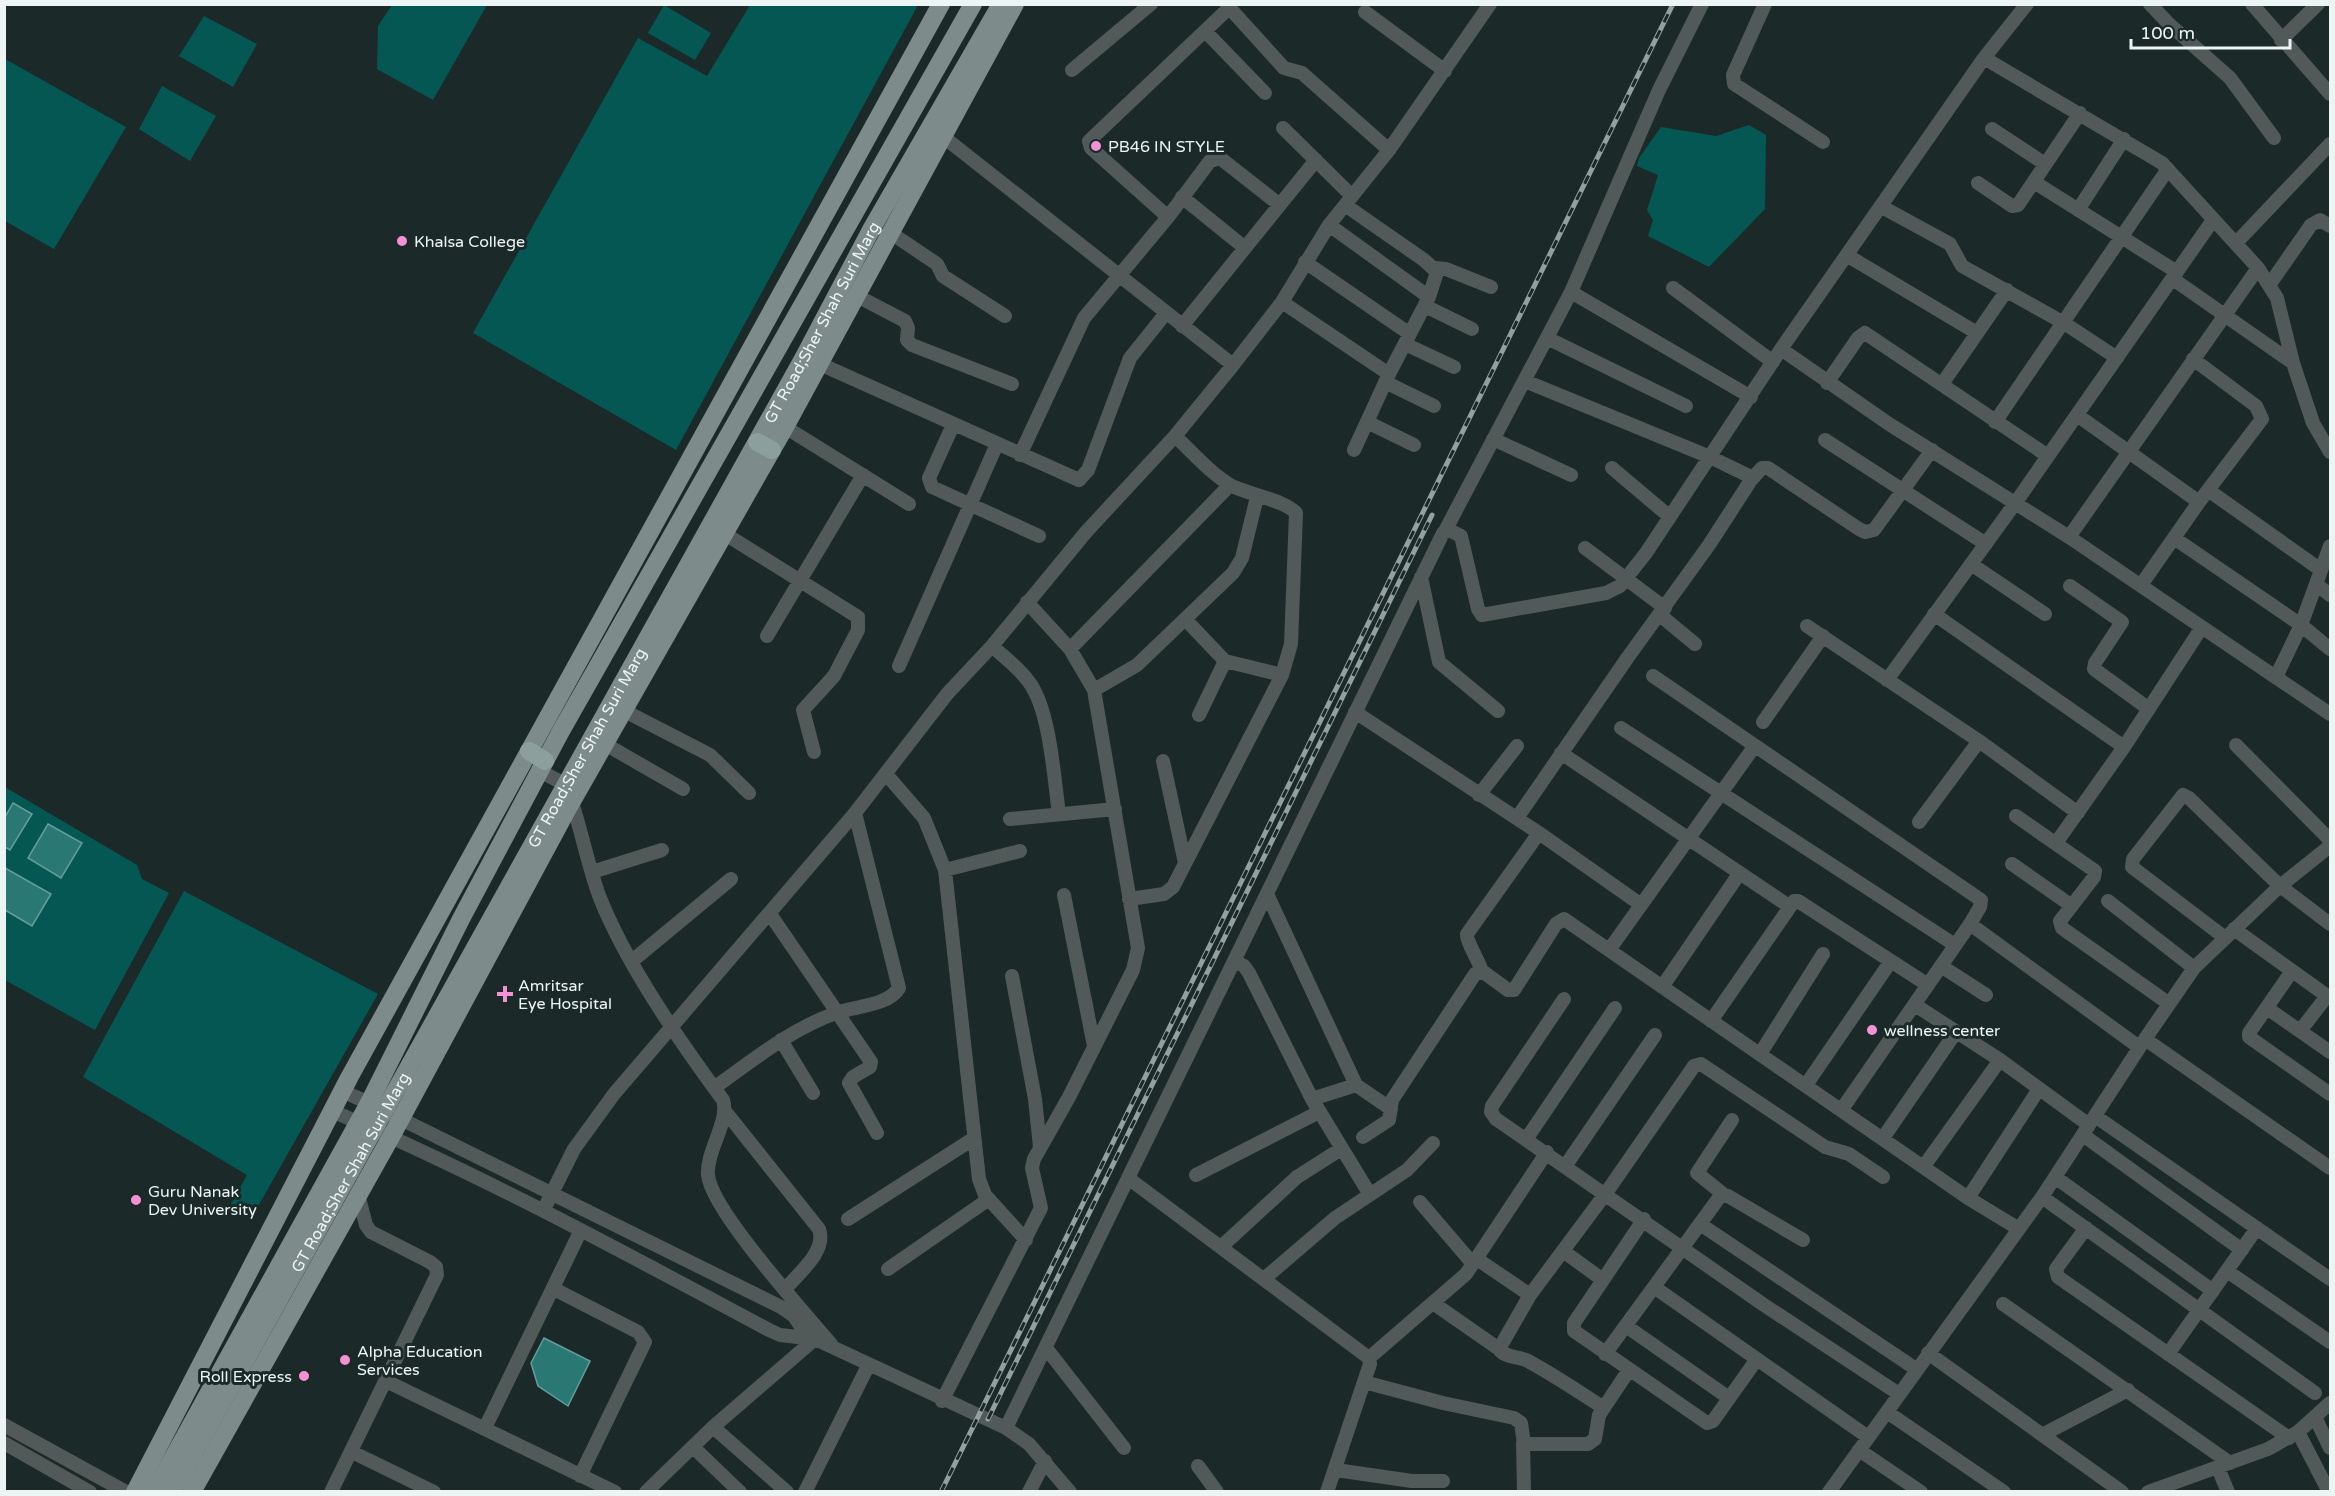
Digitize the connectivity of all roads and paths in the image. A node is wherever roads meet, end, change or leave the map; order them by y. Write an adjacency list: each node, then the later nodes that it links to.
1 (941, 4): 171 (main road)
2 (973, 4): 175 (main road, GT Road;Sher Shah Suri Marg)
3 (1001, 4): 25 (main road, GT Road;Sher Shah Suri Marg)
4 (1015, 4): 25 (main road)
5 (1151, 4): 18 (street)
6 (1490, 4): 19 (street)
7 (1702, 4): 59 (street)
8 (1765, 4): 28 (street)
9 (2027, 4): 17 (street)
10 (2151, 4): 26 (street)
11 (2252, 4): 16 (street)
12 (2318, 4): 16 (street)
13 (1227, 6): 15 (street); 30 (street)
14 (1365, 12): 19 (street)
15 (1205, 31): 20 (street); 41 (street)
16 (2282, 40): 21 (street)
17 (1984, 58): 22 (street); 39 (street)
18 (1072, 70)
19 (1445, 71): 30 (street)
20 (1265, 93)
21 (2331, 94)
22 (2080, 113): 27 (street); 32 (street)
23 (1283, 128): 31 (street)
24 (1992, 129): 32 (street)
25 (938, 133): 45 (main road); 53 (street); 75 (main road, GT Road;Sher Shah Suri Marg)
26 (2274, 138)
27 (2124, 139): 33 (street); 40 (street)
28 (1823, 141)
29 (2331, 144): 47 (street)
30 (1389, 150): 37 (street)
31 (1316, 160): 37 (street); 38 (street)
32 (2045, 164): 34 (street)
33 (2168, 169): 42 (street); 46 (street)
34 (2034, 182): 35 (street); 40 (street)
35 (1978, 183)
36 (1182, 197): 38 (street); 41 (street); 48 (street)
37 (1348, 201): 43 (street); 51 (street)
38 (1280, 205): 48 (street)
39 (1882, 207): 49 (street); 58 (street)
40 (2078, 210): 46 (street)
41 (1168, 217): 53 (street)
42 (2213, 220): 47 (street); 54 (street)
43 (1329, 225): 50 (street); 61 (street)
44 (2331, 226): 55 (street)
45 (891, 233): 60 (main road); 65 (street)
46 (2121, 237): 54 (street); 66 (street)
47 (2236, 243): 52 (street)
48 (1245, 248): 67 (street)
49 (1848, 256): 69 (street); 72 (street)
50 (1305, 262): 62 (street); 71 (street)
51 (1435, 268): 56 (street); 61 (street)
52 (2258, 268): 55 (street); 64 (street)
53 (1120, 276): 63 (street); 103 (street)
54 (2175, 276): 64 (street); 73 (street)
55 (2270, 284): 77 (street)
56 (1491, 287)
57 (1673, 288): 76 (street)
58 (2007, 290): 66 (street); 69 (street)
59 (1571, 292): 70 (street); 85 (street)
60 (857, 296): 75 (main road); 83 (street)
61 (1427, 301): 68 (street); 71 (street)
62 (1282, 302): 78 (street); 80 (street)
63 (1166, 313): 67 (street); 103 (street)
64 (2224, 315): 74 (street); 77 (street)
65 (1005, 316)
66 (2064, 323): 73 (street); 90 (street)
67 (1182, 326): 78 (street)
68 (1472, 329)
69 (1977, 333): 84 (street)
70 (1547, 338): 81 (street); 87 (street)
71 (1407, 339): 79 (street); 80 (street)
72 (1781, 350): 76 (street); 82 (street)
73 (2118, 358): 88 (street)
74 (2193, 359): 101 (street); 112 (street)
75 (812, 360): 91 (street); 92 (main road); 98 (main road, GT Road;Sher Shah Suri Marg)
76 (1773, 362): 85 (street)
77 (2293, 363): 102 (street)
78 (1233, 365): 93 (street)
79 (1454, 367)
80 (1387, 378): 86 (street); 89 (street)
81 (1525, 381): 94 (street); 105 (street)
82 (1827, 383): 84 (street); 100 (street)
83 (1012, 384)
84 (1942, 384): 90 (street)
85 (1750, 396): 105 (street)
86 (1434, 406)
87 (1686, 406)
88 (2077, 415): 101 (street); 104 (street)
89 (1367, 422): 97 (street); 99 (street)
90 (1995, 422): 104 (street)
91 (953, 425): 96 (street); 117 (street)
92 (785, 427): 98 (main road); 107 (street)
93 (1175, 436): 110 (street); 136 (street)
94 (1492, 439): 108 (street); 120 (street)
95 (1825, 440): 111 (street)
96 (997, 444): 103 (street); 117 (street)
97 (1414, 445)
98 (764, 446): 119 (main road, GT Road;Sher Shah Suri Marg)
99 (1354, 450)
100 (1932, 450): 111 (street); 114 (street)
101 (2129, 451): 115 (street); 122 (street)
102 (2331, 452)
103 (1020, 455)
104 (2048, 456): 114 (street)
105 (1710, 457): 109 (street); 118 (street)
106 (1612, 468): 118 (street)
107 (863, 475): 116 (street); 131 (street)
108 (1571, 475)
109 (1751, 480): 111 (street); 137 (street)
110 (1230, 485): 113 (street); 148 (street)
111 (1904, 490): 124 (street)
112 (2208, 490): 115 (street); 128 (street)
113 (1257, 497): 140 (street); 152 (street)
114 (2016, 502): 122 (street); 124 (street)
115 (2199, 502): 123 (street)
116 (909, 504)
117 (970, 506): 121 (street); 151 (street)
118 (1670, 517): 130 (street)
119 (718, 530): 131 (street); 157 (main road, GT Road;Sher Shah Suri Marg)
120 (1446, 531): 129 (street); 130 (street)
121 (1039, 536)
122 (2069, 537): 133 (street)
123 (2174, 538): 133 (street); 141 (street)
124 (1986, 544): 127 (street)
125 (2331, 546): 128 (street)
126 (1586, 548): 130 (street)
127 (1971, 564): 138 (street); 139 (street)
128 (2321, 570): 132 (street)
129 (1421, 577): 159 (street); 160 (street)
130 (1626, 578): 137 (street)
131 (800, 580): 144 (street); 172 (street)
132 (2316, 584): 135 (street); 141 (street)
133 (2141, 585): 143 (street)
134 (2070, 586): 158 (street)
135 (2331, 595)
136 (1027, 602): 147 (street); 148 (street)
137 (1662, 611): 146 (street); 173 (street)
138 (1934, 614): 155 (street); 170 (street)
139 (2045, 614)
140 (1185, 619): 150 (street); 156 (street)
141 (2301, 625): 149 (street); 154 (street)
142 (1807, 626): 145 (street)
143 (2202, 627): 154 (street); 158 (street)
144 (767, 636)
145 (1823, 636): 155 (street); 163 (street)
146 (1695, 644)
147 (992, 646): 176 (street); 185 (street)
148 (1070, 649): 156 (street)
149 (2331, 649)
150 (1225, 661): 152 (street); 162 (street)
151 (899, 666)
152 (1282, 675): 197 (street)
153 (1653, 676): 169 (street)
154 (2276, 677): 161 (street)
155 (1887, 680): 165 (street)
156 (1094, 690): 182 (street)
157 (618, 707): 166 (main road); 178 (main road, GT Road;Sher Shah Suri Marg); 180 (street)
158 (2149, 709): 170 (street)
159 (1498, 711)
160 (1355, 712): 181 (street); 204 (street)
161 (2331, 714)
162 (1199, 715)
163 (1763, 722)
164 (1621, 728): 179 (street)
165 (1979, 741): 184 (street); 189 (street)
166 (605, 744): 177 (street); 178 (main road)
167 (2236, 745): 192 (street)
168 (1517, 746): 181 (street)
169 (1754, 747): 179 (street); 212 (street)
170 (2124, 747): 184 (street)
171 (529, 751): 175 (highway); 251 (main road)
172 (814, 752)
173 (1561, 753): 187 (street); 191 (street)
174 (1163, 761): 197 (street)
175 (543, 766): 178 (street); 258 (main road, GT Road;Sher Shah Suri Marg)
176 (886, 774): 183 (street); 199 (street)
177 (683, 789)
178 (569, 792): 200 (street); 258 (main road, GT Road;Sher Shah Suri Marg)
179 (1719, 792): 191 (street); 215 (street)
180 (749, 793)
181 (1479, 795): 187 (street)
182 (1115, 809): 185 (street); 206 (street)
183 (855, 813): 211 (street); 235 (street)
184 (2078, 813): 193 (street)
185 (1059, 814): 188 (street)
186 (2016, 816): 193 (street)
187 (1517, 818): 190 (street)
188 (1010, 819)
189 (1919, 822)
190 (1539, 833): 208 (street); 223 (street)
191 (1686, 839): 201 (street); 208 (street)
192 (2331, 840)
193 (2056, 843): 210 (street)
194 (2331, 846): 203 (street)
195 (662, 850): 200 (street)
196 (1020, 851): 199 (street)
197 (1185, 863): 206 (street)
198 (2012, 864): 210 (street)
199 (945, 870): 268 (street)
200 (592, 872): 218 (street)
201 (1739, 874): 209 (street); 227 (street)
202 (730, 879): 218 (street)
203 (2280, 886): 213 (street); 214 (street); 214 (street)
204 (1267, 894): 219 (street); 247 (street)
205 (1064, 895): 243 (street)
206 (1130, 899): 243 (street)
207 (2108, 901): 222 (street)
208 (1640, 904): 216 (street)
209 (1789, 906): 220 (street); 236 (street)
210 (2072, 906): 231 (street)
211 (770, 915): 235 (street); 237 (street)
212 (1970, 924): 215 (street); 242 (street)
213 (2331, 924)
214 (2229, 933): 222 (street); 224 (street)
215 (1955, 945): 221 (street)
216 (1610, 950): 223 (street); 227 (street)
217 (1823, 954): 245 (street)
218 (632, 961): 237 (street)
219 (1234, 961): 254 (street); 279 (street)
220 (1892, 961): 226 (street); 248 (street)
221 (1941, 966): 226 (street); 228 (street)
222 (2194, 968): 231 (street)
223 (1482, 971): 255 (street)
224 (2292, 971): 229 (street); 234 (street)
225 (1012, 976): 270 (street)
226 (1928, 986): 232 (street)
227 (1662, 987): 236 (street)
228 (1986, 995)
229 (2329, 997): 238 (street)
230 (1564, 999): 266 (street)
231 (2168, 1004): 242 (street)
232 (1915, 1005): 239 (street); 256 (street)
233 (1615, 1008): 266 (street)
234 (2267, 1008): 238 (street); 253 (street)
235 (837, 1013): 241 (street); 263 (street)
236 (1712, 1021): 245 (street)
237 (672, 1026): 249 (street); 283 (street)
238 (2300, 1031): 244 (street)
239 (1956, 1032): 246 (street); 267 (street)
240 (1655, 1035): 273 (street)
241 (781, 1040): 249 (street); 252 (street)
242 (2142, 1043): 262 (street); 275 (street)
243 (1094, 1046): 270 (street)
244 (2331, 1052)
245 (1760, 1054): 248 (street)
246 (2000, 1060): 250 (street); 274 (street)
247 (1356, 1085): 254 (street); 255 (street)
248 (1806, 1085): 256 (street)
249 (714, 1088): 259 (street)
250 (2039, 1089): 262 (street); 286 (street)
251 (342, 1091): 257 (main road); 258 (street)
252 (813, 1093)
253 (2331, 1094)
254 (1315, 1105): 271 (street); 276 (street)
255 (1391, 1109): 265 (street)
256 (1842, 1109): 267 (street)
257 (332, 1111): 261 (street); 365 (main road)
258 (384, 1111): 261 (main road, GT Road;Sher Shah Suri Marg); 264 (main road); 283 (street)
259 (725, 1111): 311 (street); 311 (street)
260 (1732, 1120): 284 (street)
261 (366, 1125): 264 (street); 366 (main road, GT Road;Sher Shah Suri Marg); 367 (main road, GT Road;Sher Shah Suri Marg)
262 (2089, 1125): 277 (street); 294 (street); 301 (street)
263 (877, 1133)
264 (392, 1135): 282 (main road); 289 (street)
265 (1363, 1137)
266 (1527, 1138): 272 (street)
267 (1883, 1138): 274 (street)
268 (973, 1139): 287 (street); 290 (street)
269 (1433, 1143): 280 (street)
270 (1040, 1147): 297 (street)
271 (1341, 1149): 280 (street); 299 (street)
272 (1547, 1152): 273 (street); 303 (street)
273 (1566, 1165): 281 (street)
274 (1924, 1166): 286 (street)
275 (2331, 1168)
276 (1196, 1174)
277 (2055, 1176): 285 (street); 312 (street)
278 (1883, 1177): 281 (street)
279 (1128, 1178): 299 (street); 321 (street)
280 (1369, 1193): 306 (street)
281 (1606, 1193): 291 (street); 302 (street)
282 (358, 1194): 331 (street); 368 (main road)
283 (550, 1194): 289 (street); 318 (street)
284 (1724, 1194): 292 (street); 298 (street)
285 (2043, 1197): 293 (street); 295 (street)
286 (1968, 1198): 295 (street)
287 (989, 1199): 297 (street); 304 (street)
288 (1419, 1202): 303 (street)
289 (544, 1209): 296 (street)
290 (848, 1219)
291 (1644, 1219): 300 (street); 308 (street)
292 (1700, 1224): 300 (street); 329 (street)
293 (2086, 1228): 316 (street); 325 (street)
294 (2256, 1228): 301 (street); 307 (street)
295 (2019, 1229): 323 (street)
296 (581, 1230): 310 (street); 318 (street)
297 (1026, 1240): 337 (street)
298 (1803, 1240)
299 (1221, 1246): 306 (street)
300 (1684, 1247): 309 (street); 335 (street)
301 (2242, 1250): 305 (street)
302 (1563, 1251): 308 (street); 313 (street)
303 (1475, 1262): 313 (street); 314 (street)
304 (888, 1269)
305 (2227, 1271): 312 (street); 319 (street)
306 (1265, 1278): 326 (street)
307 (2331, 1279)
308 (1603, 1280): 324 (street)
309 (1654, 1287): 317 (street); 327 (street)
310 (554, 1288): 344 (street); 360 (street)
311 (785, 1289): 320 (street)
312 (2214, 1291): 316 (street)
313 (1530, 1295): 322 (street)
314 (1433, 1302): 322 (street); 326 (street)
315 (2003, 1304): 333 (street)
316 (2199, 1311): 325 (street); 334 (street)
317 (1626, 1326): 324 (street); 336 (street)
318 (812, 1338): 320 (street); 343 (street)
319 (2331, 1342)
320 (835, 1348): 328 (street)
321 (1046, 1348): 345 (street); 352 (street)
322 (1499, 1349): 339 (street)
323 (1928, 1353): 329 (street); 346 (street)
324 (1605, 1354): 330 (street)
325 (2168, 1354): 347 (street)
326 (1369, 1358): 332 (street)
327 (1757, 1359): 336 (street); 348 (street)
328 (868, 1365): 337 (street); 375 (street)
329 (1916, 1369): 335 (street)
330 (1629, 1370): 336 (street); 339 (street)
331 (386, 1381): 344 (street); 355 (street)
332 (1364, 1382): 349 (street); 359 (street)
333 (2128, 1390): 346 (street); 358 (street)
334 (2315, 1393)
335 (1899, 1394): 340 (street)
336 (1729, 1398)
337 (942, 1401): 345 (street)
338 (2331, 1402): 341 (street)
339 (1604, 1408): 349 (street)
340 (1887, 1412): 348 (street); 383 (street)
341 (2314, 1417): 347 (street); 353 (street)
342 (4, 1425): 364 (street)
343 (713, 1427): 351 (street); 374 (street)
344 (485, 1428): 360 (street)
345 (1006, 1428): 356 (street)
346 (2042, 1435): 384 (street)
347 (2293, 1435): 358 (street); 387 (street)
348 (1869, 1437): 354 (street)
349 (1523, 1442): 380 (street)
350 (4, 1443): 363 (street)
351 (693, 1447): 372 (street); 373 (street)
352 (1124, 1448)
353 (2331, 1448)
354 (1859, 1450): 381 (street); 382 (street)
355 (352, 1452): 369 (street); 370 (street)
356 (1045, 1461): 376 (street); 377 (street)
357 (1198, 1466): 378 (street)
358 (2224, 1466): 385 (street); 386 (street)
359 (1336, 1470): 361 (street); 379 (street)
360 (580, 1476): 362 (street)
361 (1443, 1481)
362 (599, 1488): 371 (street)
363 (90, 1491)
364 (126, 1491)
365 (135, 1491)
366 (153, 1491)
367 (172, 1491)
368 (192, 1491)
369 (331, 1491)
370 (434, 1491)
371 (615, 1491)
372 (646, 1491)
373 (740, 1491)
374 (787, 1491)
375 (805, 1491)
376 (1029, 1491)
377 (1070, 1491)
378 (1217, 1491)
379 (1327, 1491)
380 (1524, 1491)
381 (1829, 1491)
382 (1921, 1491)
383 (2004, 1491)
384 (2122, 1491)
385 (2148, 1491)
386 (2228, 1491)
387 (2329, 1491)

